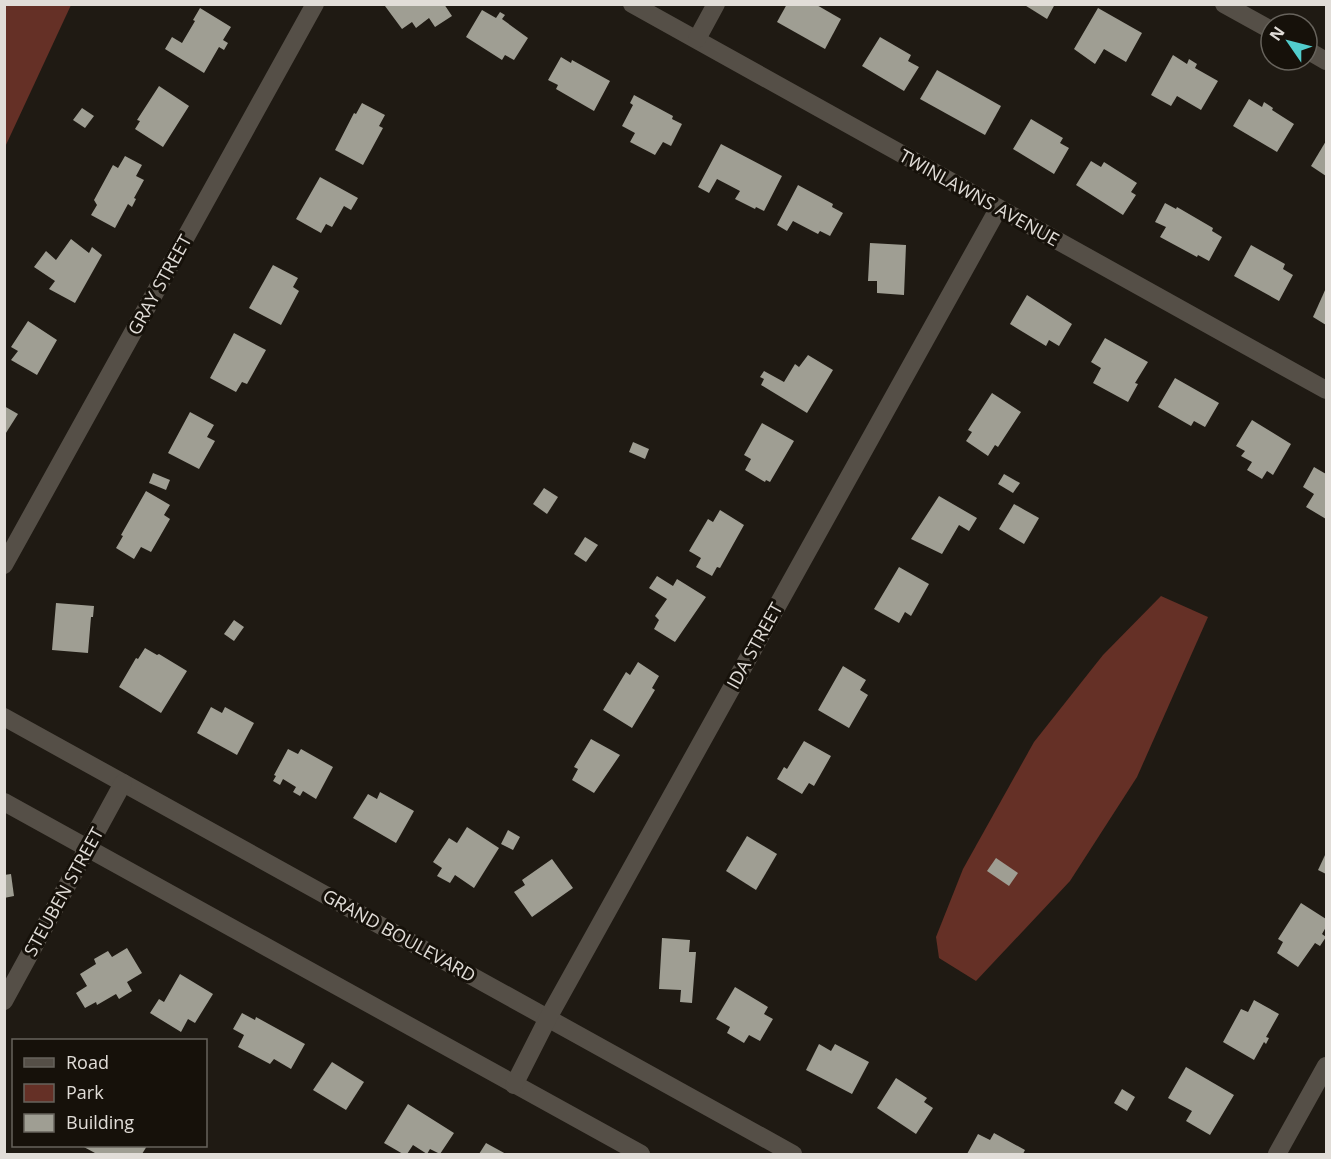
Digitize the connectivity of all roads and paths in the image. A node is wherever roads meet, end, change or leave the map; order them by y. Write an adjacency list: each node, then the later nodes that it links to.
1 (315, 4): 9 (street, GRAY STREET)
2 (633, 4): 6 (street, TWINLAWNS AVENUE)
3 (716, 4): 6 (street)
4 (1224, 4): 5 (street)
5 (1259, 23)
6 (696, 39): 7 (street, TWINLAWNS AVENUE)
7 (998, 208): 8 (street, TWINLAWNS AVENUE); 15 (street, IDA STREET)
8 (1326, 390)
9 (4, 565)
10 (4, 717): 11 (street, GRAND BOULEVARD)
11 (123, 783): 13 (street, STEUBEN STREET); 15 (street, GRAND BOULEVARD)
12 (4, 802): 13 (street)
13 (88, 849): 14 (street, STEUBEN STREET); 17 (street)
14 (4, 1002)
15 (548, 1018): 17 (street, IDA STREET); 18 (street, GRAND BOULEVARD)
16 (1326, 1066): 20 (street)
17 (514, 1085): 19 (street)
18 (786, 1153)
19 (641, 1155)
20 (1277, 1155)

